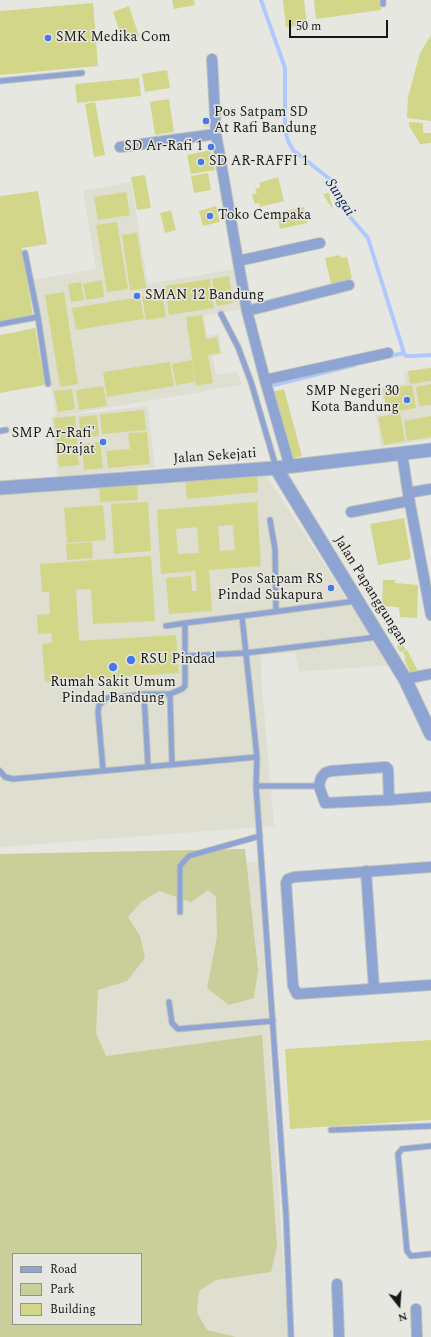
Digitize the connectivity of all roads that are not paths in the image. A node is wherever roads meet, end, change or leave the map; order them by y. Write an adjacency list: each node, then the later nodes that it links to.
1 (212, 59): 4 (street)
2 (82, 72): 3 (lane)
3 (0, 81)
4 (216, 134): 5 (street); 8 (street)
5 (120, 147)
6 (320, 243): 8 (street)
7 (25, 253): 12 (lane)
8 (238, 261): 10 (street)
9 (349, 285): 10 (street)
10 (248, 311): 15 (street)
11 (221, 314): 22 (lane)
12 (38, 317): 13 (lane); 16 (lane)
13 (0, 324)
14 (388, 353): 15 (street)
15 (265, 380): 21 (street)
16 (48, 384)
17 (6, 430): 18 (lane)
18 (0, 431)
19 (431, 450): 20 (street, Jalan Sekejati)
20 (402, 452): 21 (street, Jalan Sekejati); 25 (street)
21 (290, 467): 22 (street, Jalan Sekejati)
22 (276, 468): 23 (street, Jalan Sekejati); 28 (street, Jalan Papanggungan)
23 (0, 488)
24 (431, 489): 25 (street)
25 (409, 497): 26 (street); 30 (street)
26 (350, 512)
27 (270, 520): 29 (lane)
28 (356, 601): 29 (lane); 34 (street, Jalan Papanggungan)
29 (276, 611): 31 (lane)
30 (431, 615)
31 (242, 616): 32 (lane); 35 (lane)
32 (184, 623): 33 (lane); 36 (lane)
33 (166, 626)
34 (379, 637): 35 (lane); 38 (street, Jalan Papanggungan)
35 (246, 653): 36 (lane); 42 (lane)
36 (186, 656): 40 (lane)
37 (431, 674): 38 (street)
38 (405, 679): 41 (street, Jalan Papanggungan)
39 (144, 694): 40 (lane); 44 (lane); 45 (lane)
40 (170, 694): 43 (lane)
41 (431, 734)
42 (257, 757): 43 (lane); 47 (lane)
43 (172, 764): 44 (lane)
44 (148, 766): 45 (lane)
45 (103, 770): 46 (lane)
46 (0, 771)
47 (256, 786): 48 (lane); 51 (lane)
48 (319, 786): 50 (street); 50 (street)
49 (431, 797): 50 (street)
50 (389, 800)
51 (260, 836): 54 (lane); 58 (lane)
52 (431, 867): 53 (street)
53 (366, 872): 56 (street); 56 (street)
54 (180, 912)
55 (431, 986): 56 (street)
56 (374, 989)
57 (169, 1002): 58 (lane)
58 (273, 1021): 65 (lane)
59 (431, 1126): 60 (lane)
60 (331, 1130)
61 (431, 1146): 62 (lane)
62 (431, 1254)
63 (337, 1284): 66 (street)
64 (416, 1309): 67 (street)
65 (291, 1337)
66 (339, 1337)
67 (417, 1337)

